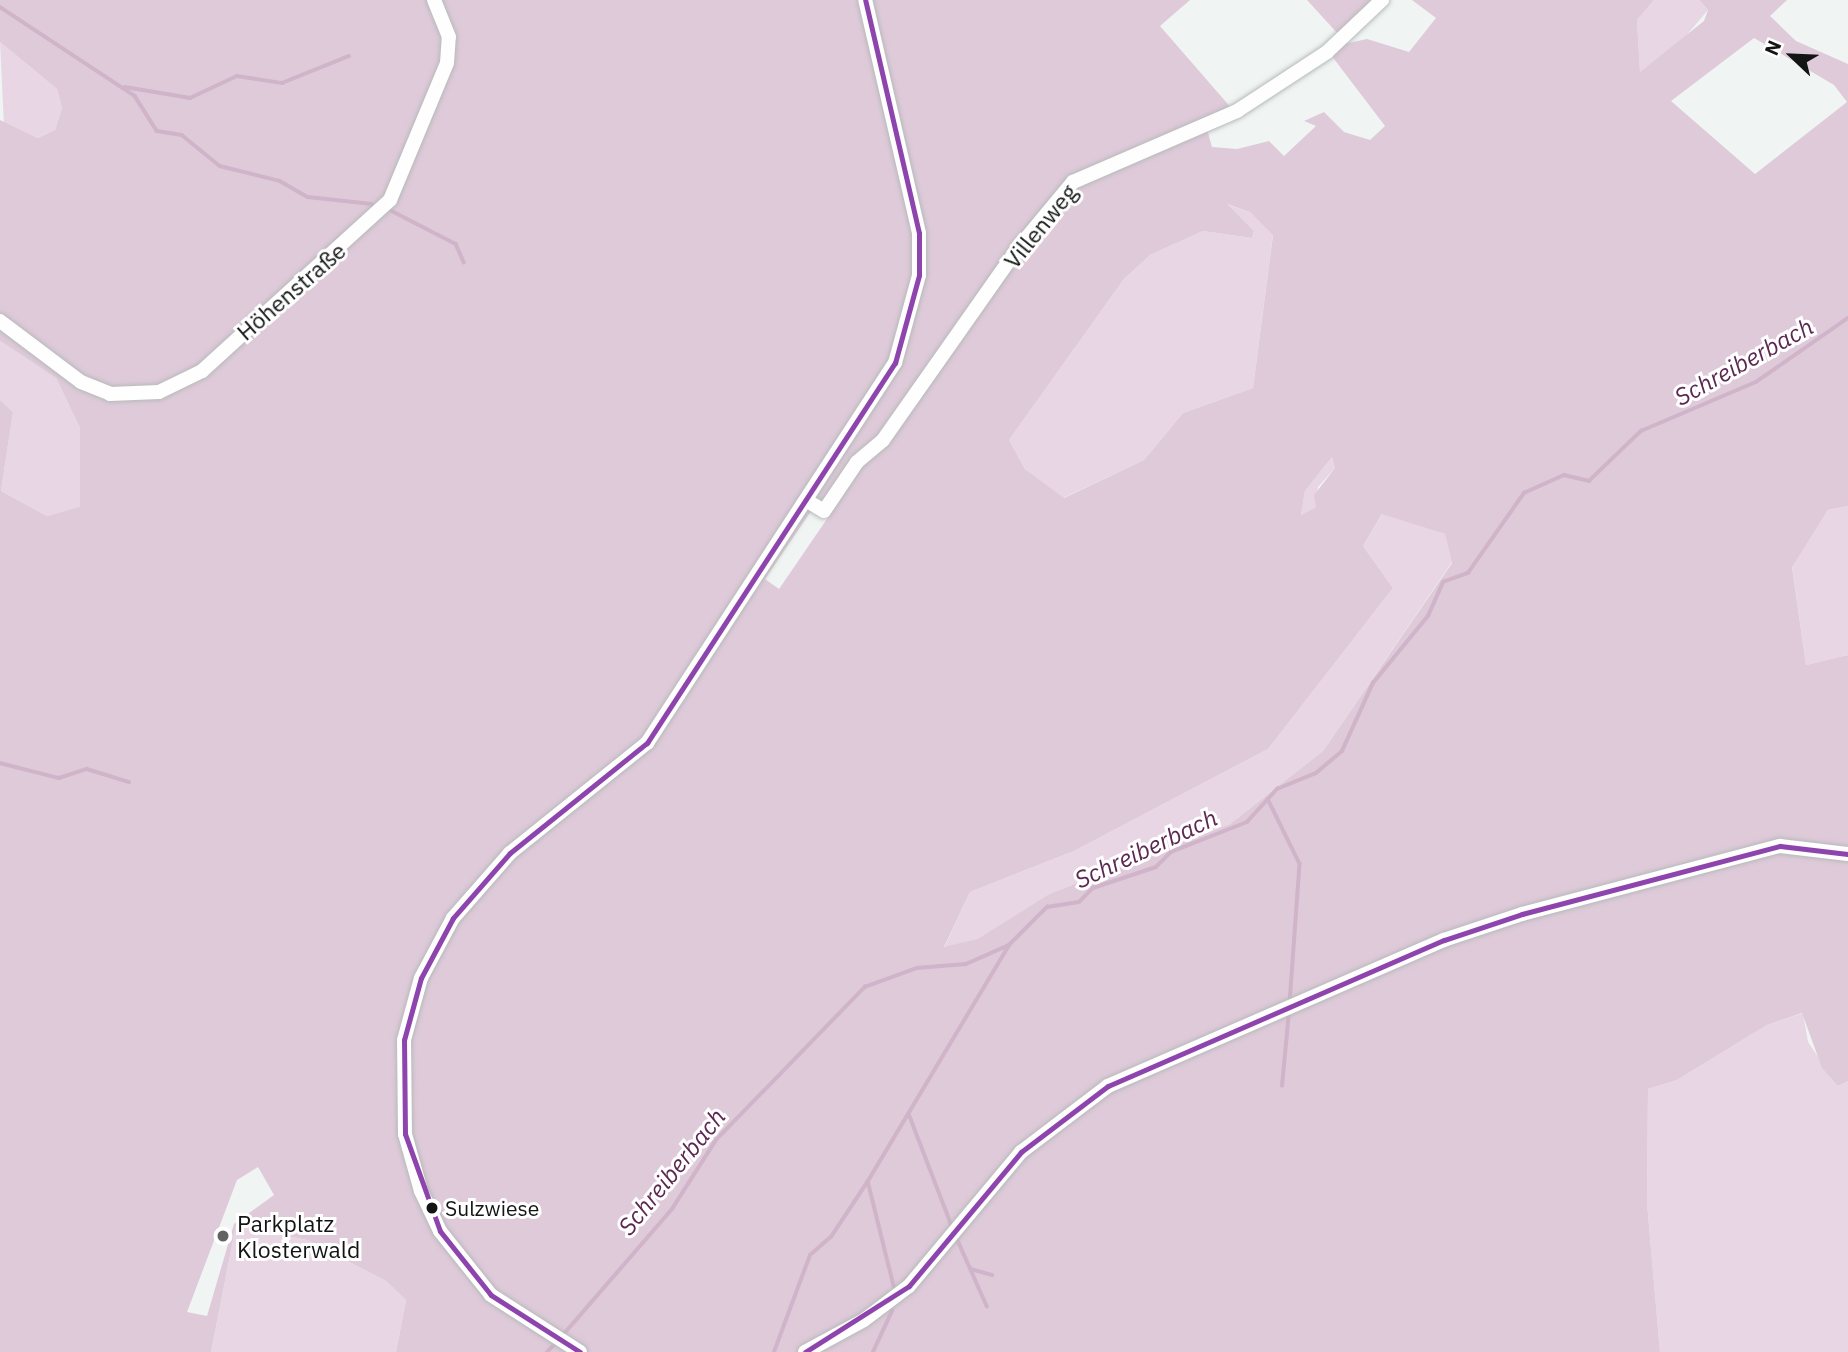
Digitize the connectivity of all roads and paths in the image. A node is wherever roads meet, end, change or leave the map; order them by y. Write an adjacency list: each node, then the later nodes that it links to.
1 (433, 0): 4 (street, Höhenstraße)
2 (865, 0): 5 (street)
3 (1382, 0): 5 (street, Villenweg)
4 (0, 321)
5 (809, 502): 7 (street)
6 (1848, 854): 8 (street)
7 (579, 1351)
8 (805, 1352)

